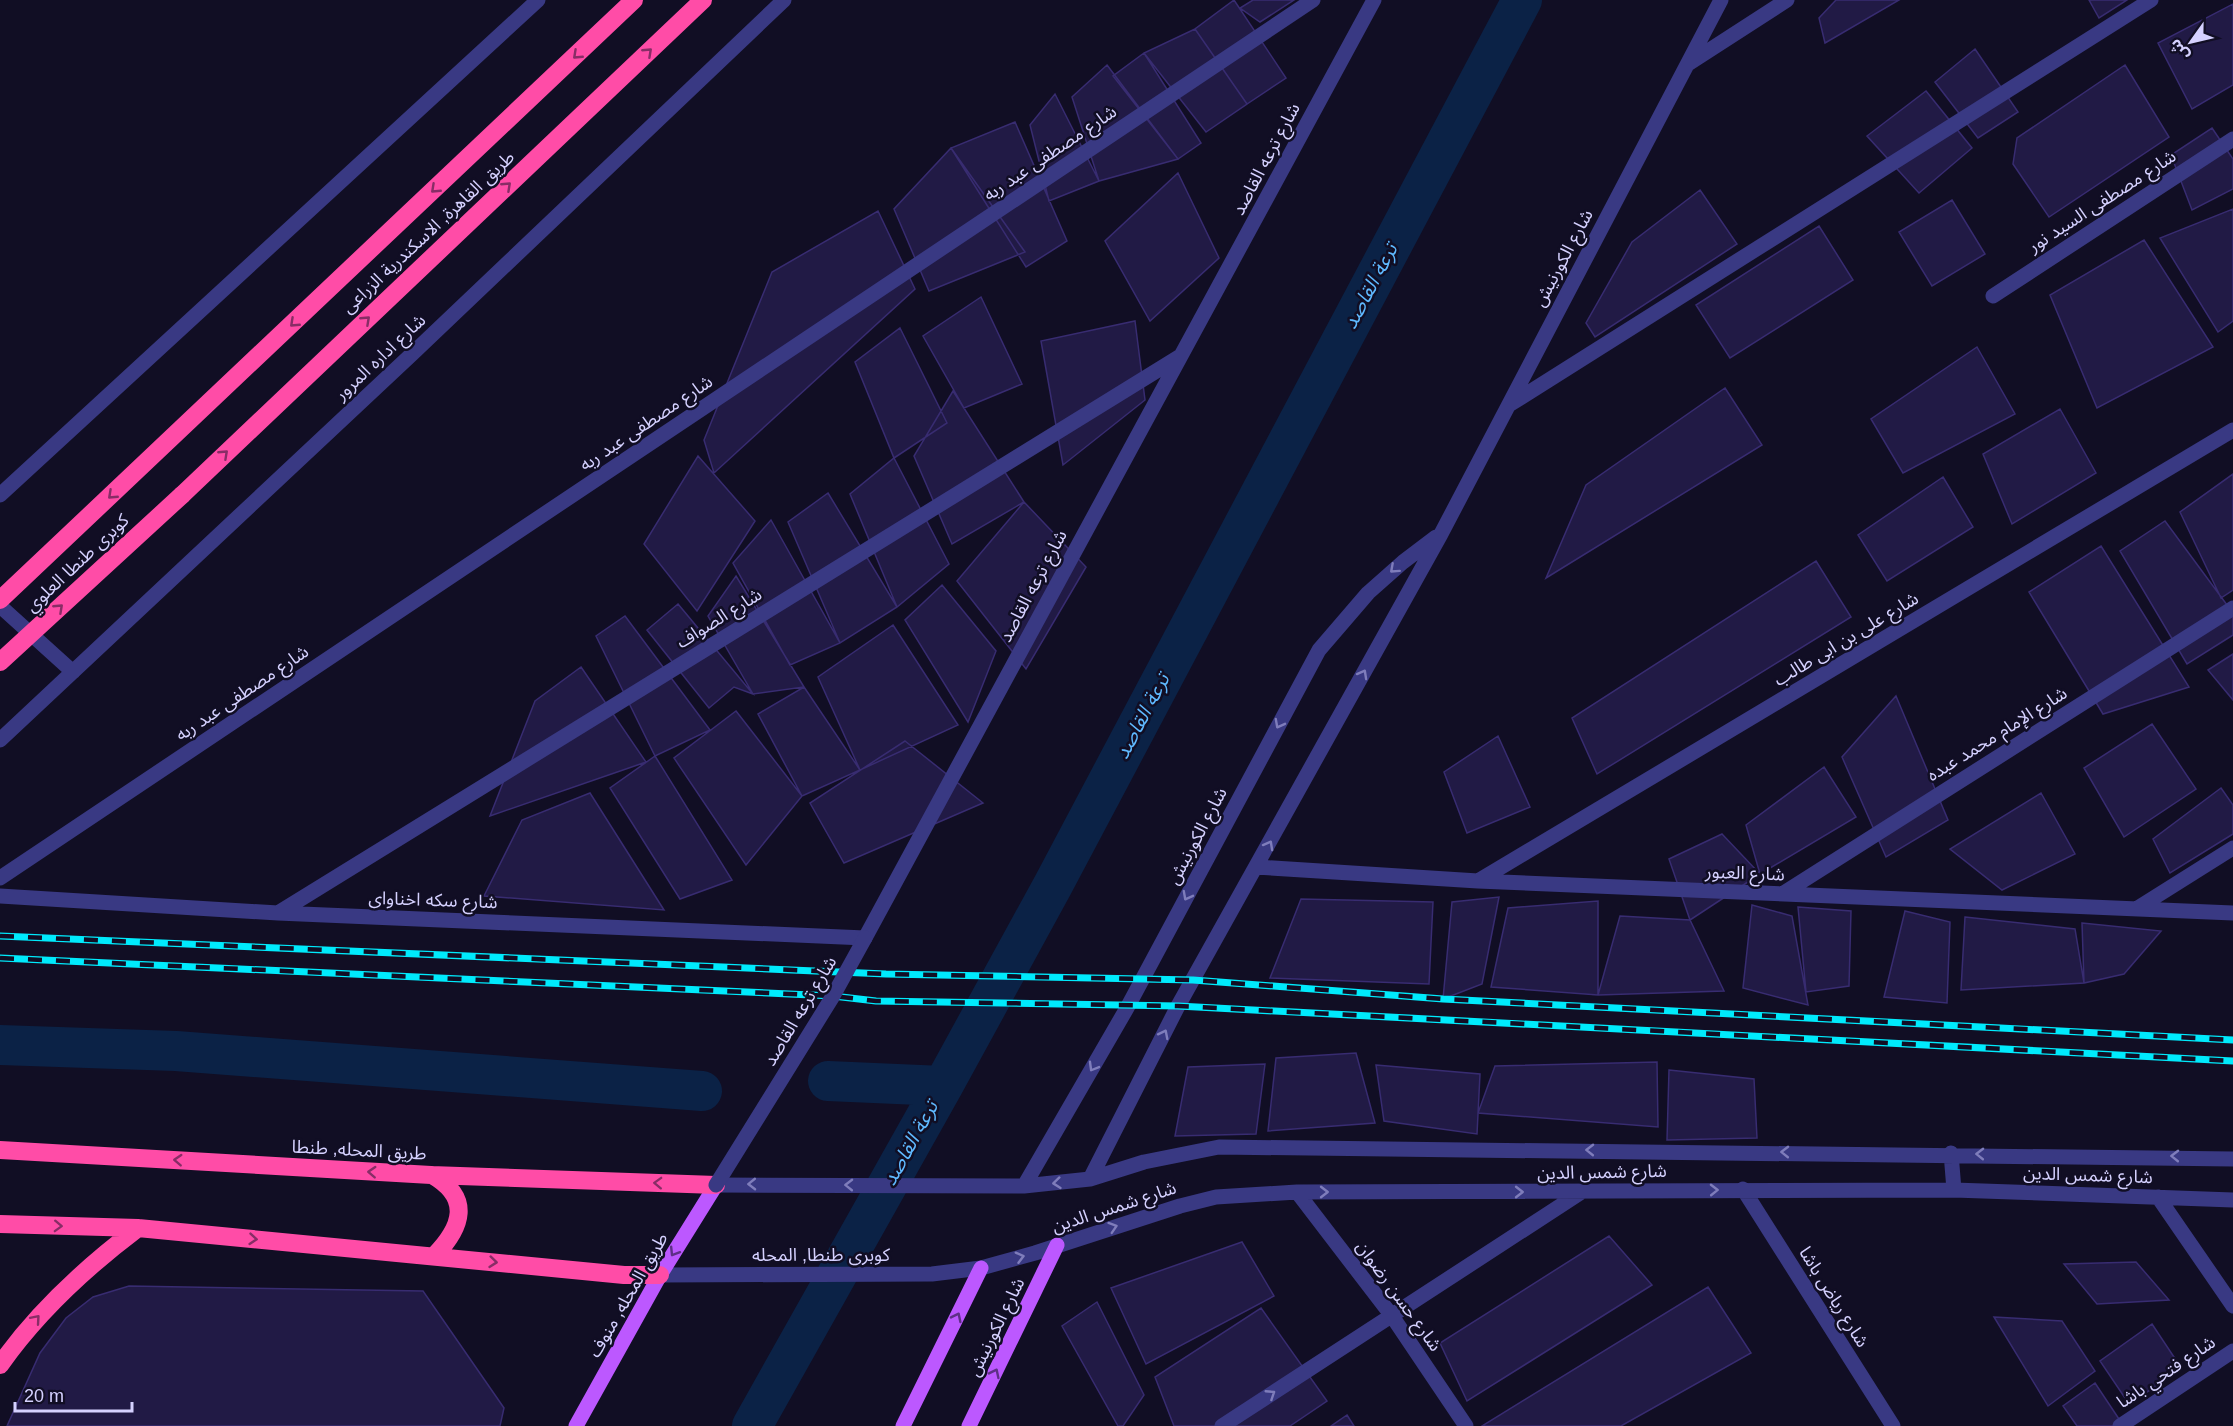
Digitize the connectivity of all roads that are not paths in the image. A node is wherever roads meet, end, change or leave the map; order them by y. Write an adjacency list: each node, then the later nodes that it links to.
1 (538, 0): 17 (street)
2 (634, 0): 16 (highway, طريق القاهرة, الاسكندرية الزراعى, one-way to 16)
3 (703, 0): 18 (highway, طريق القاهرة, الاسكندرية الزراعى, one-way to 3)
4 (784, 0): 24 (street, شارع اداره المرور)
5 (1313, 0): 28 (street, شارع مصطفى عبد ربه)
6 (1374, 0): 13 (street, شارع ترعه القاصد)
7 (1721, 0): 10 (street, شارع الكورنيش)
8 (1787, 0): 10 (street)
9 (2151, 0): 14 (street)
10 (1685, 66): 14 (street, شارع الكورنيش)
11 (2233, 139): 12 (street, شارع مصطفى السيد نور)
12 (1993, 296)
13 (1181, 356): 33 (street, شارع الصواف); 35 (street, شارع ترعه القاصد)
14 (1508, 406): 19 (street, شارع الكورنيش)
15 (2233, 430): 29 (street, شارع على بن ابى طالب)
16 (155, 455): 20 (highway, كوبرى طنطا العلوي, one-way to 20)
17 (0, 495)
18 (182, 495): 23 (highway, كوبرى طنطا العلوي, one-way to 18, bridge)
19 (1441, 534): 27 (street, شارع الكورنيش, one-way to 19); 42 (street, شارع الكورنيش, one-way to 42)
20 (0, 600)
21 (0, 606): 24 (street)
22 (2233, 608): 30 (street, شارع الإمام محمد عبده)
23 (0, 662)
24 (73, 672): 25 (street, شارع اداره المرور)
25 (0, 740)
26 (2233, 848): 32 (street)
27 (1256, 867): 29 (street, شارع العبور); 40 (street, شارع الكورنيش, one-way to 27)
28 (0, 878)
29 (1478, 881): 30 (street, شارع العبور)
30 (1782, 894): 32 (street, شارع العبور)
31 (0, 896): 33 (street, شارع سكه اخناواى)
32 (2136, 909): 34 (street, شارع العبور)
33 (278, 913): 35 (street, شارع سكه اخناواى)
34 (2233, 913)
35 (865, 938): 41 (street, شارع ترعه القاصد, bridge)
36 (0, 1150): 39 (highway, طريق المحله, طنطا, one-way to 36)
37 (1951, 1154): 38 (street, شارع شمس الدين, one-way to 37); 40 (street, شارع شمس الدين, one-way to 40); 44 (street)
38 (2233, 1159)
39 (431, 1175): 41 (highway, طريق المحله, طنطا, one-way to 39); 52 (highway)
40 (1090, 1179): 42 (street, شارع شمس الدين, one-way to 42)
41 (716, 1185): 42 (street, one-way to 41); 54 (main road, طريق المحله, منوف, one-way to 54)
42 (1024, 1186)
43 (1743, 1190): 44 (street, شارع شمس الدين); 46 (street, شارع شمس الدين, one-way to 43); 64 (street, شارع رياض باشا)
44 (1954, 1190): 47 (street, شارع شمس الدين)
45 (1297, 1191): 46 (street, شارع شمس الدين, one-way to 46); 51 (street, شارع شمس الدين, one-way to 45); 56 (street, شارع حسن رضوان)
46 (1580, 1192): 56 (street)
47 (2158, 1197): 48 (street, شارع شمس الدين); 55 (street)
48 (2233, 1200)
49 (0, 1224): 50 (highway, one-way to 50)
50 (138, 1228): 52 (highway, one-way to 52); 58 (highway, one-way to 50)
51 (1057, 1245): 53 (street, شارع شمس الدين, one-way to 51); 61 (main road, شارع الكورنيش, one-way to 51)
52 (435, 1255): 54 (highway, one-way to 54)
53 (981, 1268): 54 (street, كوبرى طنطا, المحله); 60 (main road, one-way to 53)
54 (660, 1275): 59 (main road, طريق المحله, منوف)
55 (2233, 1306)
56 (1392, 1316): 62 (street, one-way to 56); 63 (street, شارع حسن رضوان)
57 (2233, 1351): 65 (street, شارع فتحي باشا)
58 (0, 1365)
59 (576, 1426)
60 (903, 1426)
61 (969, 1426)
62 (1222, 1426)
63 (1466, 1426)
64 (1893, 1426)
65 (2120, 1426)

